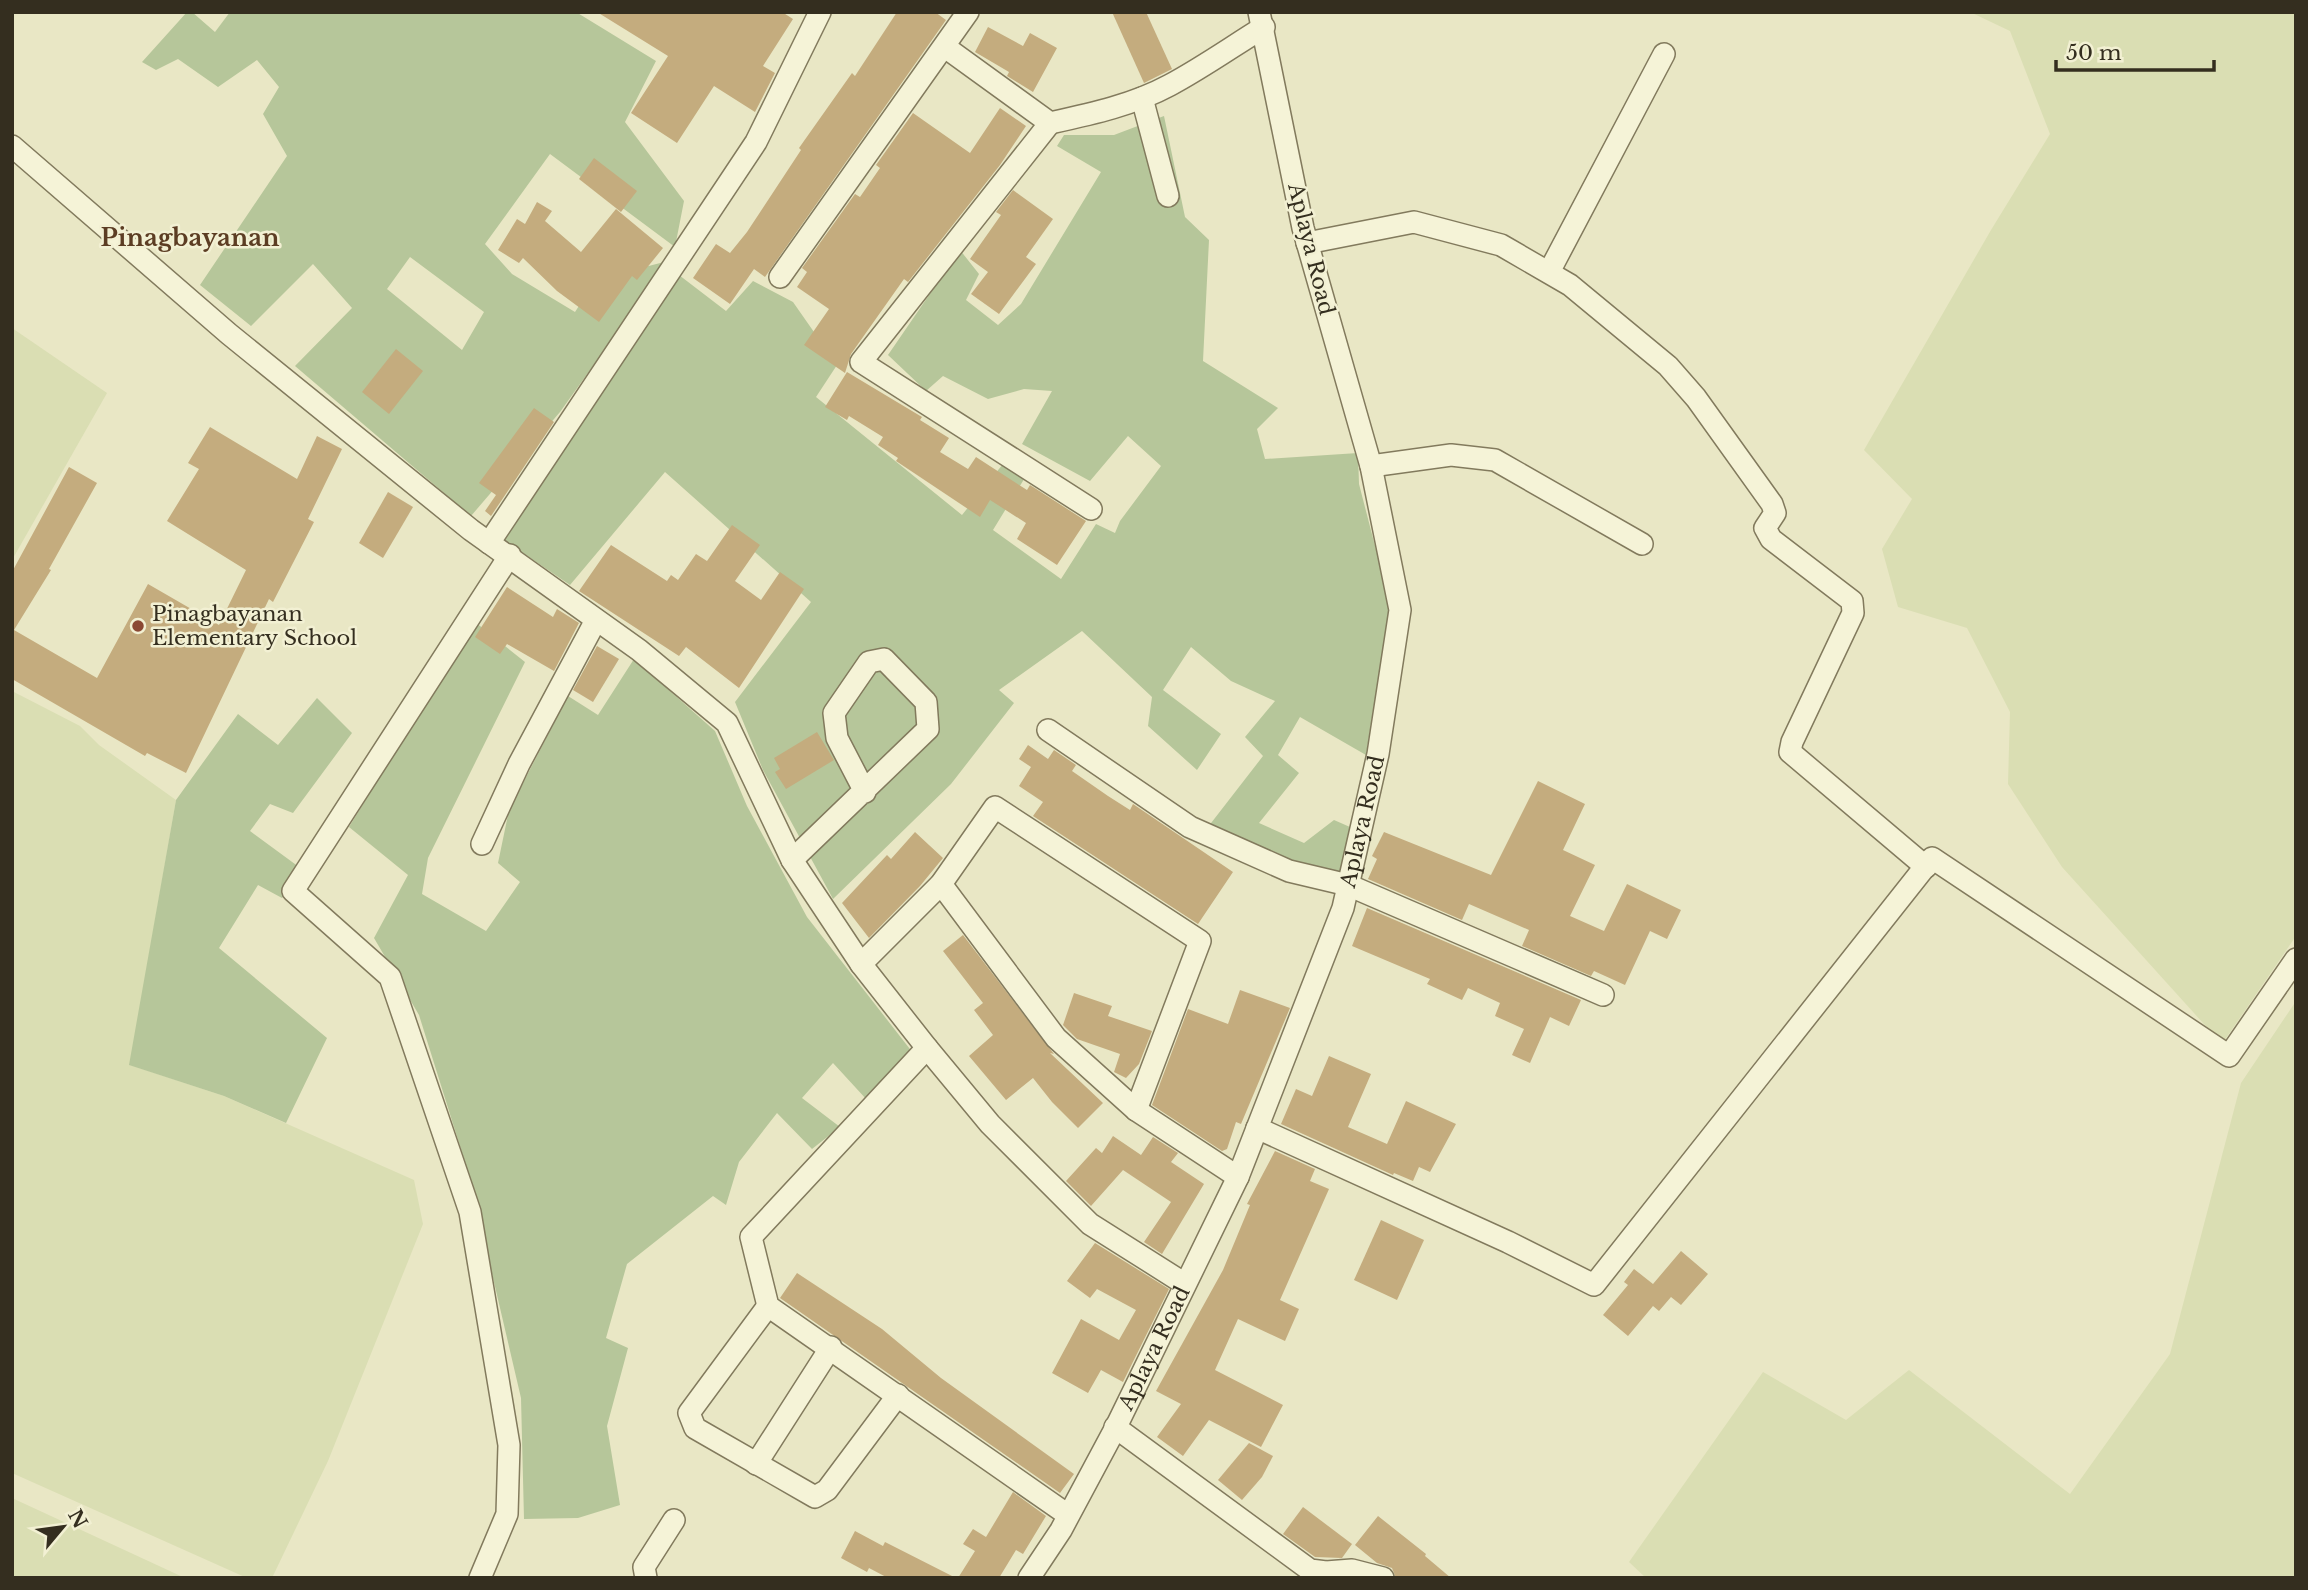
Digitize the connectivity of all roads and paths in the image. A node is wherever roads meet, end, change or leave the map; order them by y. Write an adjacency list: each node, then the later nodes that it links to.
1 (820, 12): 15 (street)
2 (968, 12): 4 (street)
3 (1261, 20): 6 (street); 10 (street, Aplaya Road)
4 (945, 47): 7 (street); 12 (street)
5 (1664, 54): 11 (street)
6 (1142, 98): 7 (street); 9 (street)
7 (1050, 123): 14 (street)
8 (12, 146): 15 (street)
9 (1168, 196)
10 (1307, 243): 11 (street); 13 (street, Aplaya Road)
11 (1549, 272): 23 (street)
12 (780, 277)
13 (1371, 467): 16 (street); 25 (street, Aplaya Road)
14 (1091, 509)
15 (489, 543): 17 (street)
16 (1642, 544)
17 (510, 555): 18 (street); 41 (street)
18 (595, 622): 21 (street); 22 (street)
19 (1048, 730): 25 (street)
20 (865, 792): 20 (street); 22 (street)
21 (482, 844)
22 (792, 860): 27 (street)
23 (1926, 867): 26 (street); 31 (street)
24 (941, 884): 27 (street); 30 (street); 30 (street)
25 (1348, 885): 28 (street); 31 (street, Aplaya Road)
26 (2296, 959)
27 (860, 964): 29 (street)
28 (1603, 995)
29 (928, 1048): 33 (street); 34 (street)
30 (1136, 1110): 32 (street)
31 (1257, 1128): 32 (street, Aplaya Road)
32 (1238, 1177): 33 (street, Aplaya Road)
33 (1185, 1284): 37 (street, Aplaya Road)
34 (768, 1306): 35 (street); 38 (street)
35 (831, 1347): 36 (street); 38 (street)
36 (898, 1395): 38 (street); 39 (street)
37 (1115, 1427): 39 (street, Aplaya Road); 44 (street)
38 (756, 1464)
39 (1068, 1516): 43 (street, Aplaya Road)
40 (674, 1520): 42 (street)
41 (480, 1578)
42 (646, 1578)
43 (1028, 1578)
44 (1383, 1578)

